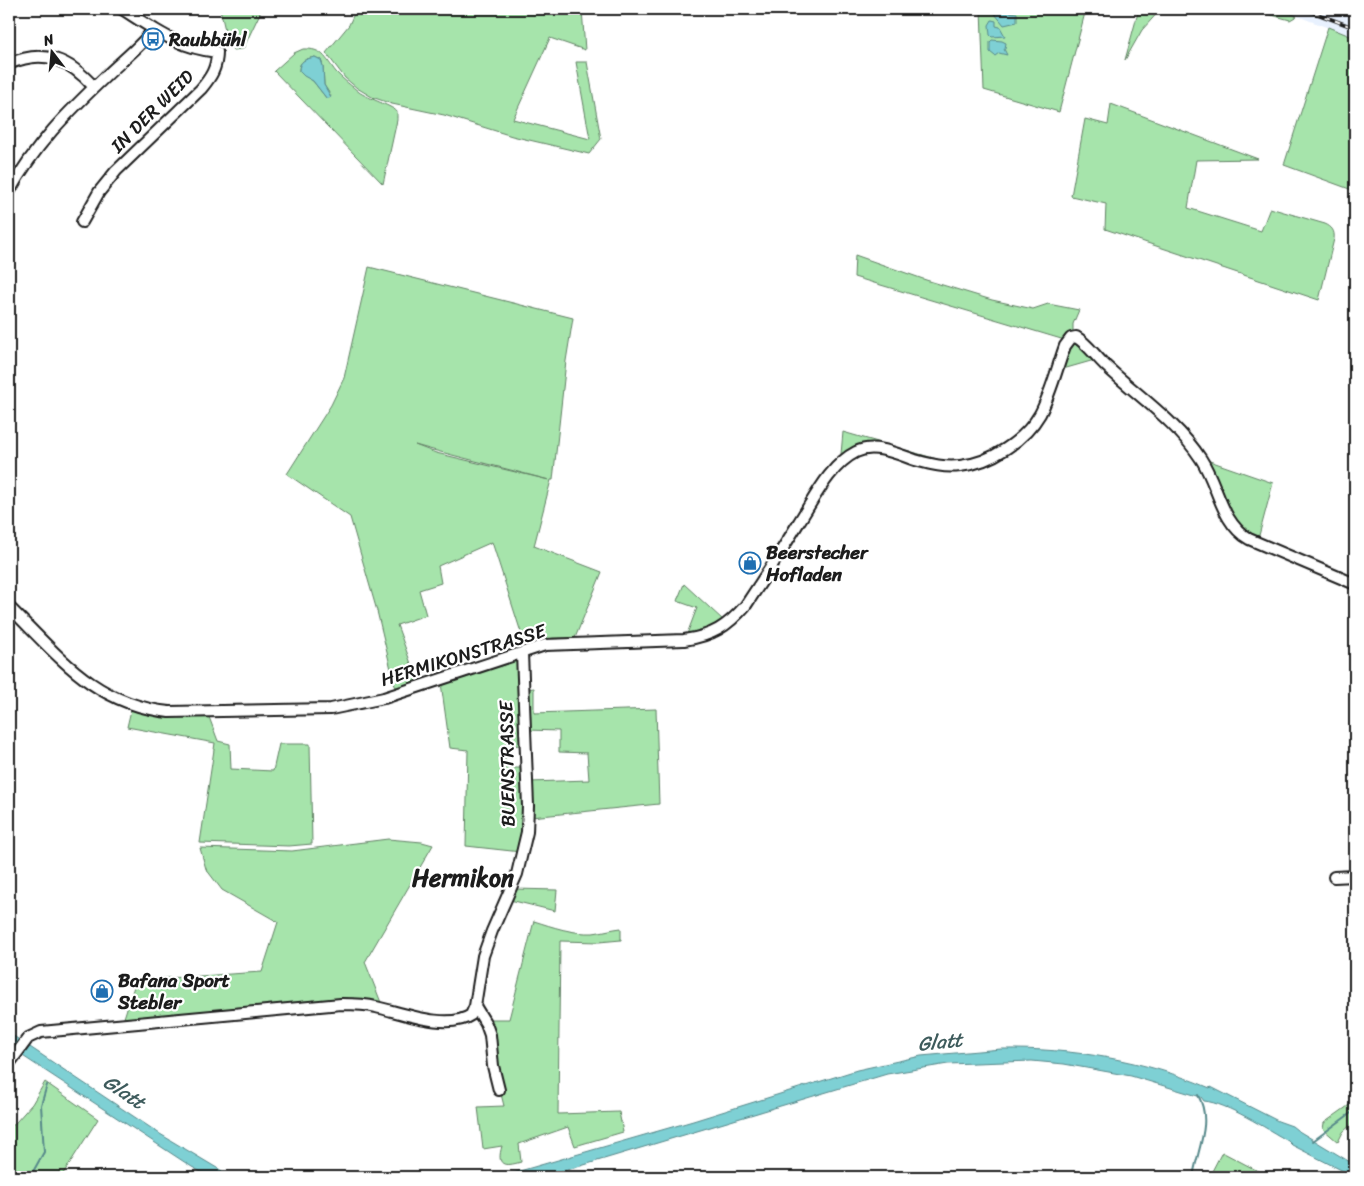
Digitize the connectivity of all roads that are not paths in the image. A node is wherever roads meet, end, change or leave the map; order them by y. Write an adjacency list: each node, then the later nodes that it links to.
1 (122, 9): 2 (street)
2 (154, 29): 4 (street); 6 (street, IN DER WEID)
3 (9, 64): 4 (street)
4 (94, 87): 5 (street)
5 (9, 192)
6 (82, 222)
7 (1355, 584): 9 (street, HERMIKONSTRASSE)
8 (9, 606): 9 (street, HERMIKONSTRASSE)
9 (522, 653): 12 (street, BUENSTRASSE)
10 (1355, 876): 11 (street)
11 (1334, 877)
12 (475, 1006): 13 (street); 14 (street)
13 (12, 1058)
14 (499, 1090)

